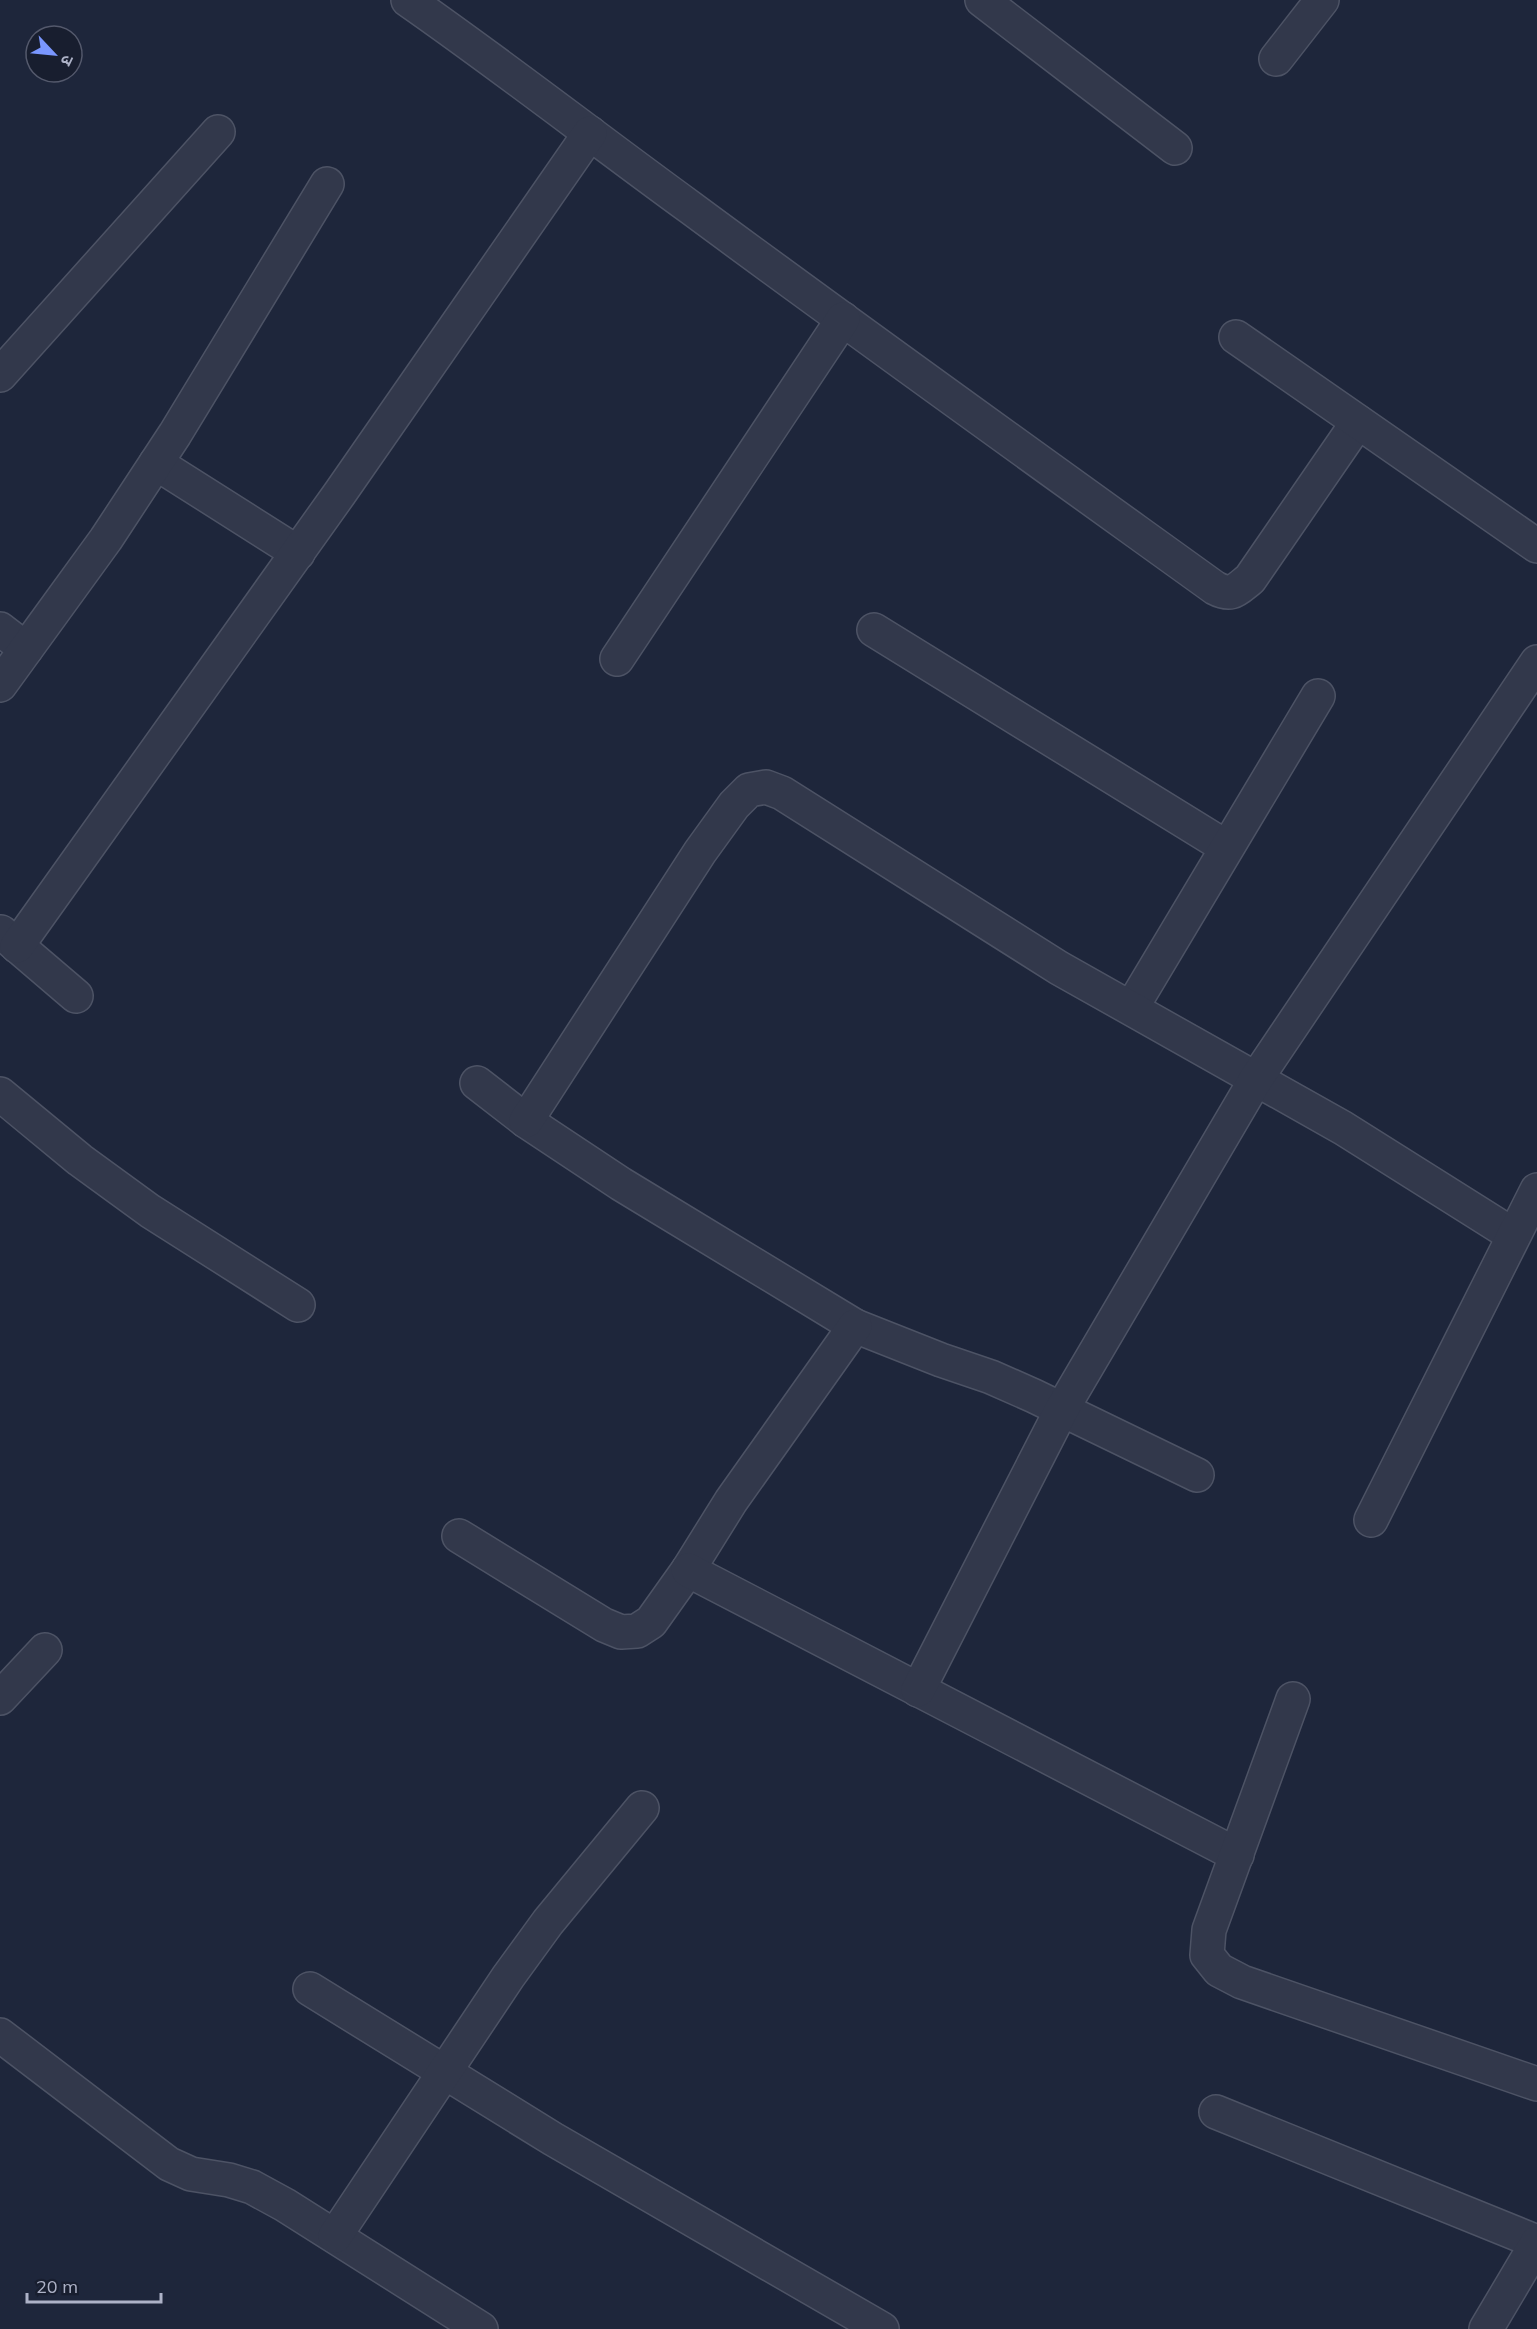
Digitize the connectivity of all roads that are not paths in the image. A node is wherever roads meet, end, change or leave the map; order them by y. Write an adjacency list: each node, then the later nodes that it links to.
1 (408, 0): 6 (street)
2 (982, 0): 7 (street)
3 (1322, 0): 4 (street)
4 (1276, 59)
5 (218, 132): 11 (street)
6 (590, 133): 9 (street); 15 (street)
7 (1175, 148)
8 (327, 184): 13 (street)
9 (843, 319): 12 (street); 19 (street)
10 (1236, 337): 12 (street)
11 (0, 375)
12 (1358, 422): 14 (street)
13 (156, 463): 15 (street); 18 (street)
14 (1537, 546)
15 (298, 553): 24 (street)
16 (0, 629): 18 (street)
17 (874, 630): 23 (street)
18 (26, 649): 21 (street)
19 (617, 659)
20 (1537, 662): 27 (street)
21 (0, 685)
22 (1318, 696): 23 (street)
23 (1226, 847): 26 (street)
24 (9, 938): 25 (street)
25 (76, 996)
26 (1132, 1007): 27 (street); 30 (street)
27 (1256, 1079): 32 (street); 35 (street)
28 (477, 1083): 30 (street)
29 (0, 1094): 33 (street)
30 (526, 1121): 34 (street)
31 (1537, 1190): 32 (street)
32 (1513, 1234): 37 (street)
33 (298, 1305)
34 (855, 1326): 35 (street); 39 (street)
35 (1062, 1409): 36 (street); 41 (street)
36 (1197, 1475)
37 (1371, 1520)
38 (459, 1536): 39 (street)
39 (688, 1570): 41 (street)
40 (45, 1650): 42 (street)
41 (918, 1690): 45 (street)
42 (0, 1698)
43 (1293, 1700): 45 (street)
44 (642, 1808): 48 (street)
45 (1237, 1855): 49 (street)
46 (310, 1989): 48 (street)
47 (0, 2035): 51 (street)
48 (444, 2072): 51 (street); 54 (street)
49 (1537, 2084)
50 (1216, 2112): 52 (street)
51 (335, 2236): 53 (street)
52 (1537, 2242): 55 (street)
53 (481, 2329)
54 (882, 2329)
55 (1486, 2329)

